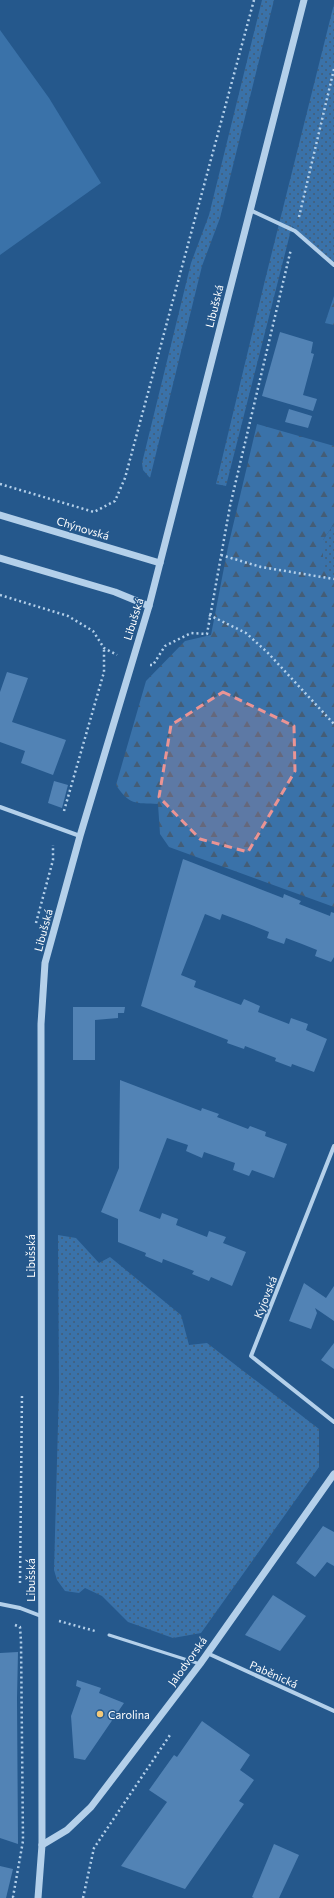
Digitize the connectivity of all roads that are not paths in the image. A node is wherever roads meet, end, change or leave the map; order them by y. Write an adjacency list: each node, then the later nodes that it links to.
1 (304, 0): 2 (street, Libušská)
2 (250, 210): 3 (street); 6 (street, Libušská)
3 (334, 265)
4 (0, 515): 6 (street, Chýnovská)
5 (0, 558): 7 (street)
6 (160, 563): 7 (street, Libušská)
7 (149, 606): 9 (street, Libušská)
8 (0, 807): 9 (street)
9 (80, 836): 14 (street, Libušská)
10 (334, 1146): 11 (street, Kyjovská)
11 (334, 1422)
12 (334, 1474): 16 (street, Jalodvorská)
13 (0, 1604): 14 (street)
14 (41, 1616): 19 (street, Libušská)
15 (109, 1635): 17 (lane)
16 (207, 1653): 17 (street, Jalodvorská); 18 (street, Paběnická)
17 (200, 1664): 19 (street, Jalodvorská)
18 (334, 1711)
19 (42, 1845): 20 (street, Libušská)
20 (38, 1898)

